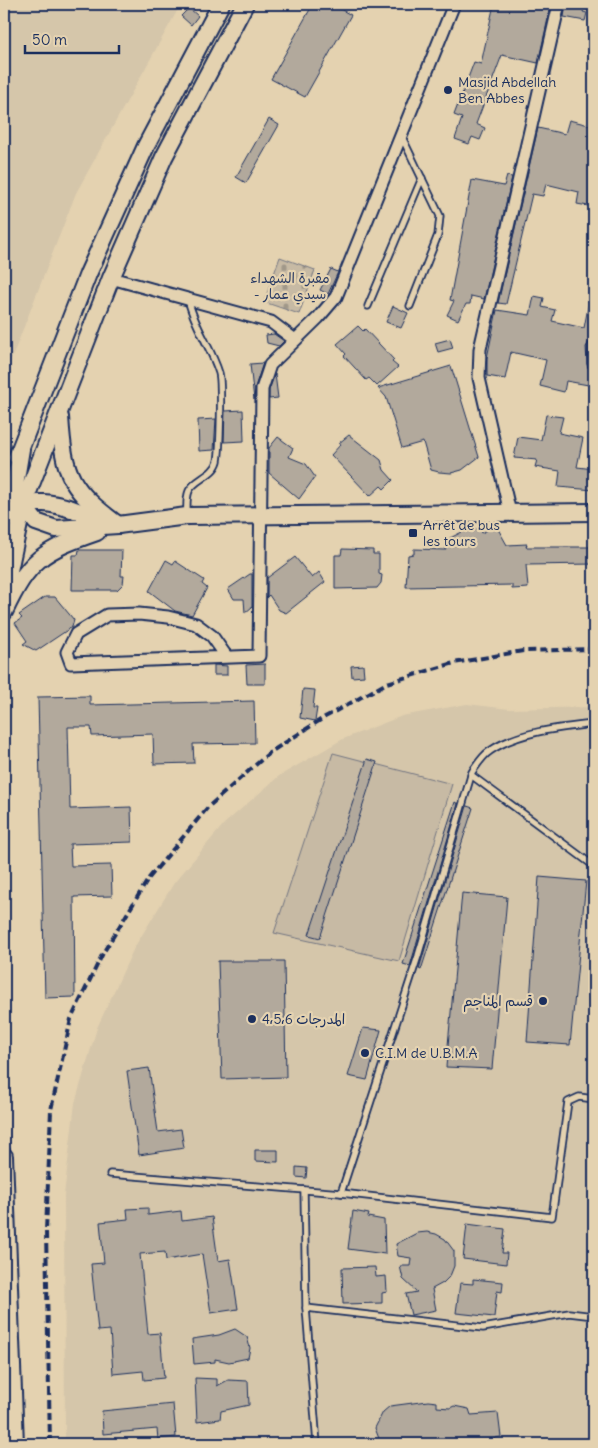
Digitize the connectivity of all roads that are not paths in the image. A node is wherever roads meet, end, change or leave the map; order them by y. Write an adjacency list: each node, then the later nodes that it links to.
1 (221, 4): 15 (main road)
2 (245, 4): 7 (main road)
3 (454, 4): 5 (street)
4 (559, 4): 18 (street)
5 (401, 134): 6 (lane); 11 (street)
6 (422, 178): 9 (lane); 10 (lane)
7 (112, 278): 8 (street); 14 (main road)
8 (188, 299): 11 (street); 20 (lane)
9 (368, 306)
10 (410, 306)
11 (295, 340): 21 (street)
12 (594, 347): 13 (street)
13 (594, 364)
14 (60, 412): 17 (main road); 23 (main road)
15 (21, 449): 16 (main road); 17 (main road)
16 (4, 494)
17 (23, 505): 22 (main road); 23 (main road); 23 (main road); 24 (main road)
18 (510, 512): 19 (main road); 21 (main road)
19 (594, 512)
20 (187, 516): 21 (main road); 23 (main road)
21 (262, 516): 26 (street)
22 (4, 521)
23 (118, 525): 25 (main road)
24 (4, 594)
25 (4, 612)
26 (226, 656): 26 (street)
27 (594, 724): 28 (lane)
28 (471, 775): 29 (lane); 34 (lane)
29 (594, 866)
30 (594, 1099): 34 (lane)
31 (4, 1156): 37 (main road)
32 (110, 1174): 33 (lane)
33 (304, 1190): 34 (lane); 35 (lane)
34 (341, 1194)
35 (306, 1308): 36 (lane); 38 (lane)
36 (594, 1316)
37 (15, 1444)
38 (317, 1444)

